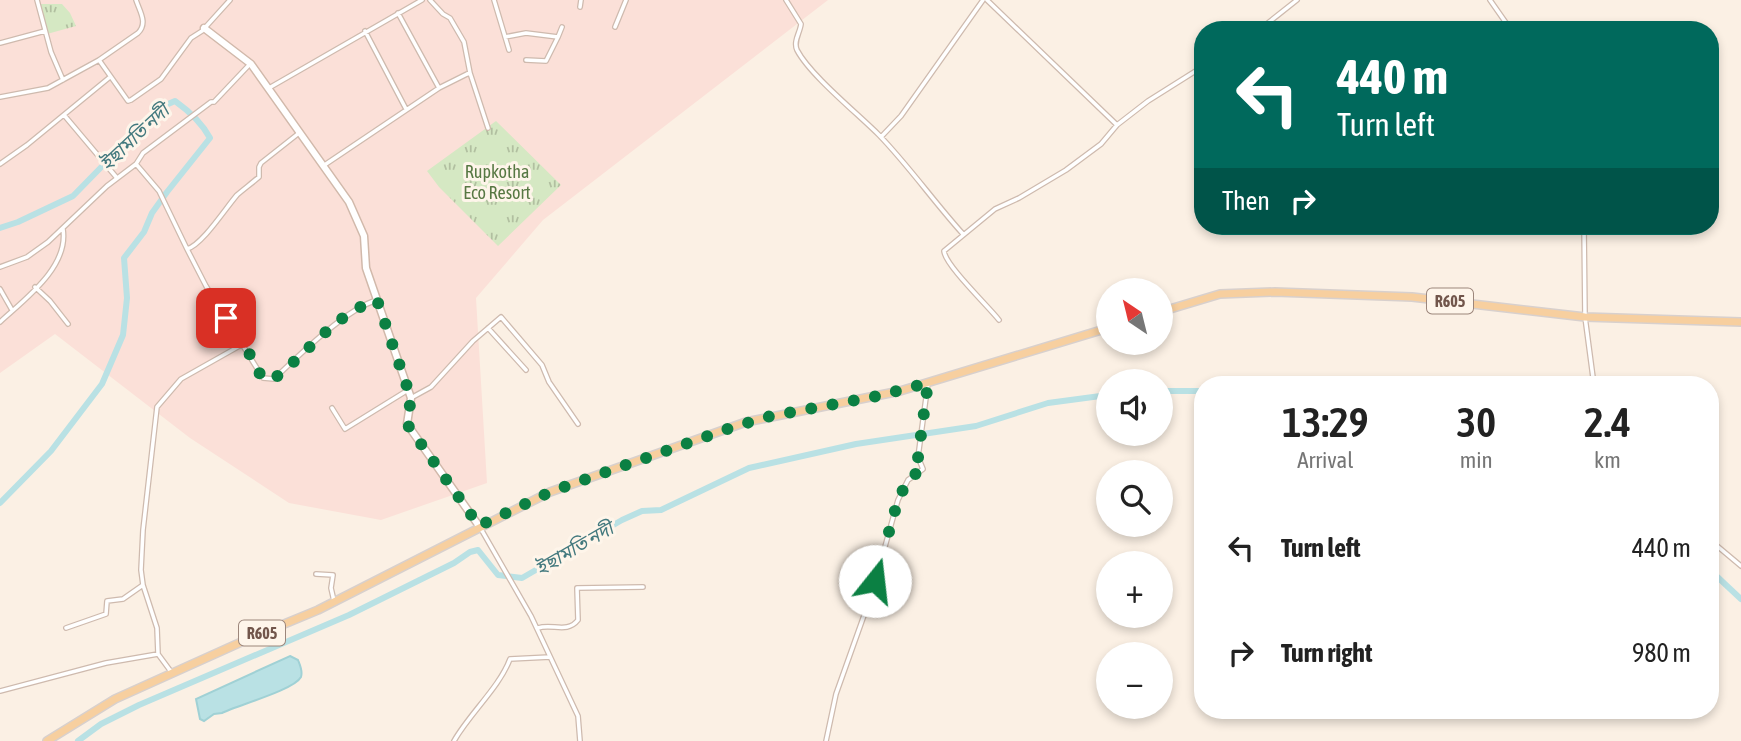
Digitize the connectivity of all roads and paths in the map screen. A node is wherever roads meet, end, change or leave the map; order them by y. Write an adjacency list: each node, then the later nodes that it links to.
1 (37, 0): 20 (street)
2 (136, 0): 26 (street)
3 (230, 0): 19 (street)
4 (422, 0): 14 (street)
5 (430, 0): 30 (street)
6 (494, 0): 22 (street)
7 (581, 0): 13 (street)
8 (626, 0): 18 (street)
9 (786, 0): 41 (street)
10 (985, 0): 38 (street); 41 (street)
11 (1297, 0): 15 (street)
12 (1490, 0): 16 (street)
13 (580, 7)
14 (398, 13): 21 (street); 33 (street)
15 (1270, 21)
16 (1505, 21)
17 (562, 27): 23 (street)
18 (615, 27)
19 (204, 28): 28 (street); 31 (street)
20 (45, 31): 24 (street); 32 (street)
21 (365, 31): 34 (street); 36 (street)
22 (505, 37): 23 (street); 25 (street)
23 (558, 37): 27 (street)
24 (0, 43)
25 (509, 50)
26 (99, 60): 31 (street); 32 (street)
27 (526, 60)
28 (251, 64): 34 (street); 43 (street)
29 (1194, 72): 38 (street)
30 (470, 73): 33 (street); 39 (street)
31 (110, 77): 37 (street)
32 (63, 80): 35 (street)
33 (439, 88): 36 (street)
34 (268, 89): 40 (street)
35 (0, 97)
36 (406, 109): 44 (street)
37 (64, 115): 42 (street); 45 (street)
38 (1117, 125): 47 (street)
39 (488, 128)
40 (299, 133): 44 (street); 49 (street)
41 (881, 137): 47 (street)
42 (0, 164)
43 (136, 164): 45 (street); 49 (street)
44 (323, 166): 53 (street)
45 (117, 178): 46 (street)
46 (63, 229): 50 (street); 51 (street)
47 (963, 234): 57 (street)
48 (1584, 235): 56 (street)
49 (187, 249): 63 (street)
50 (0, 267)
51 (35, 287): 55 (street); 60 (street)
52 (0, 289): 55 (street)
53 (377, 300): 63 (street); 67 (street)
54 (1173, 308): 56 (main road, R605)
55 (12, 310): 58 (street)
56 (1585, 317): 59 (main road, R605); 65 (street)
57 (999, 320)
58 (0, 322)
59 (1741, 322)
60 (68, 324)
61 (488, 328): 64 (street); 67 (street); 69 (street)
62 (1096, 332): 66 (main road, R605)
63 (243, 344): 74 (street)
64 (526, 370)
65 (1593, 376)
66 (928, 383): 70 (main road, R605); 86 (street)
67 (410, 394): 68 (street); 70 (street)
68 (332, 408)
69 (578, 424)
70 (479, 526): 76 (main road, R605); 78 (street)
71 (1719, 548): 72 (street)
72 (1741, 566)
73 (316, 574): 76 (street)
74 (143, 585): 77 (street); 79 (street)
75 (643, 587): 78 (street)
76 (334, 601): 81 (main road, R605)
77 (66, 628)
78 (538, 628): 80 (street)
79 (158, 654): 81 (street); 82 (street)
80 (550, 657): 84 (street); 85 (street)
81 (172, 673): 83 (main road, R605)
82 (0, 691)
83 (47, 741)
84 (454, 741)
85 (580, 741)
86 (826, 741)

